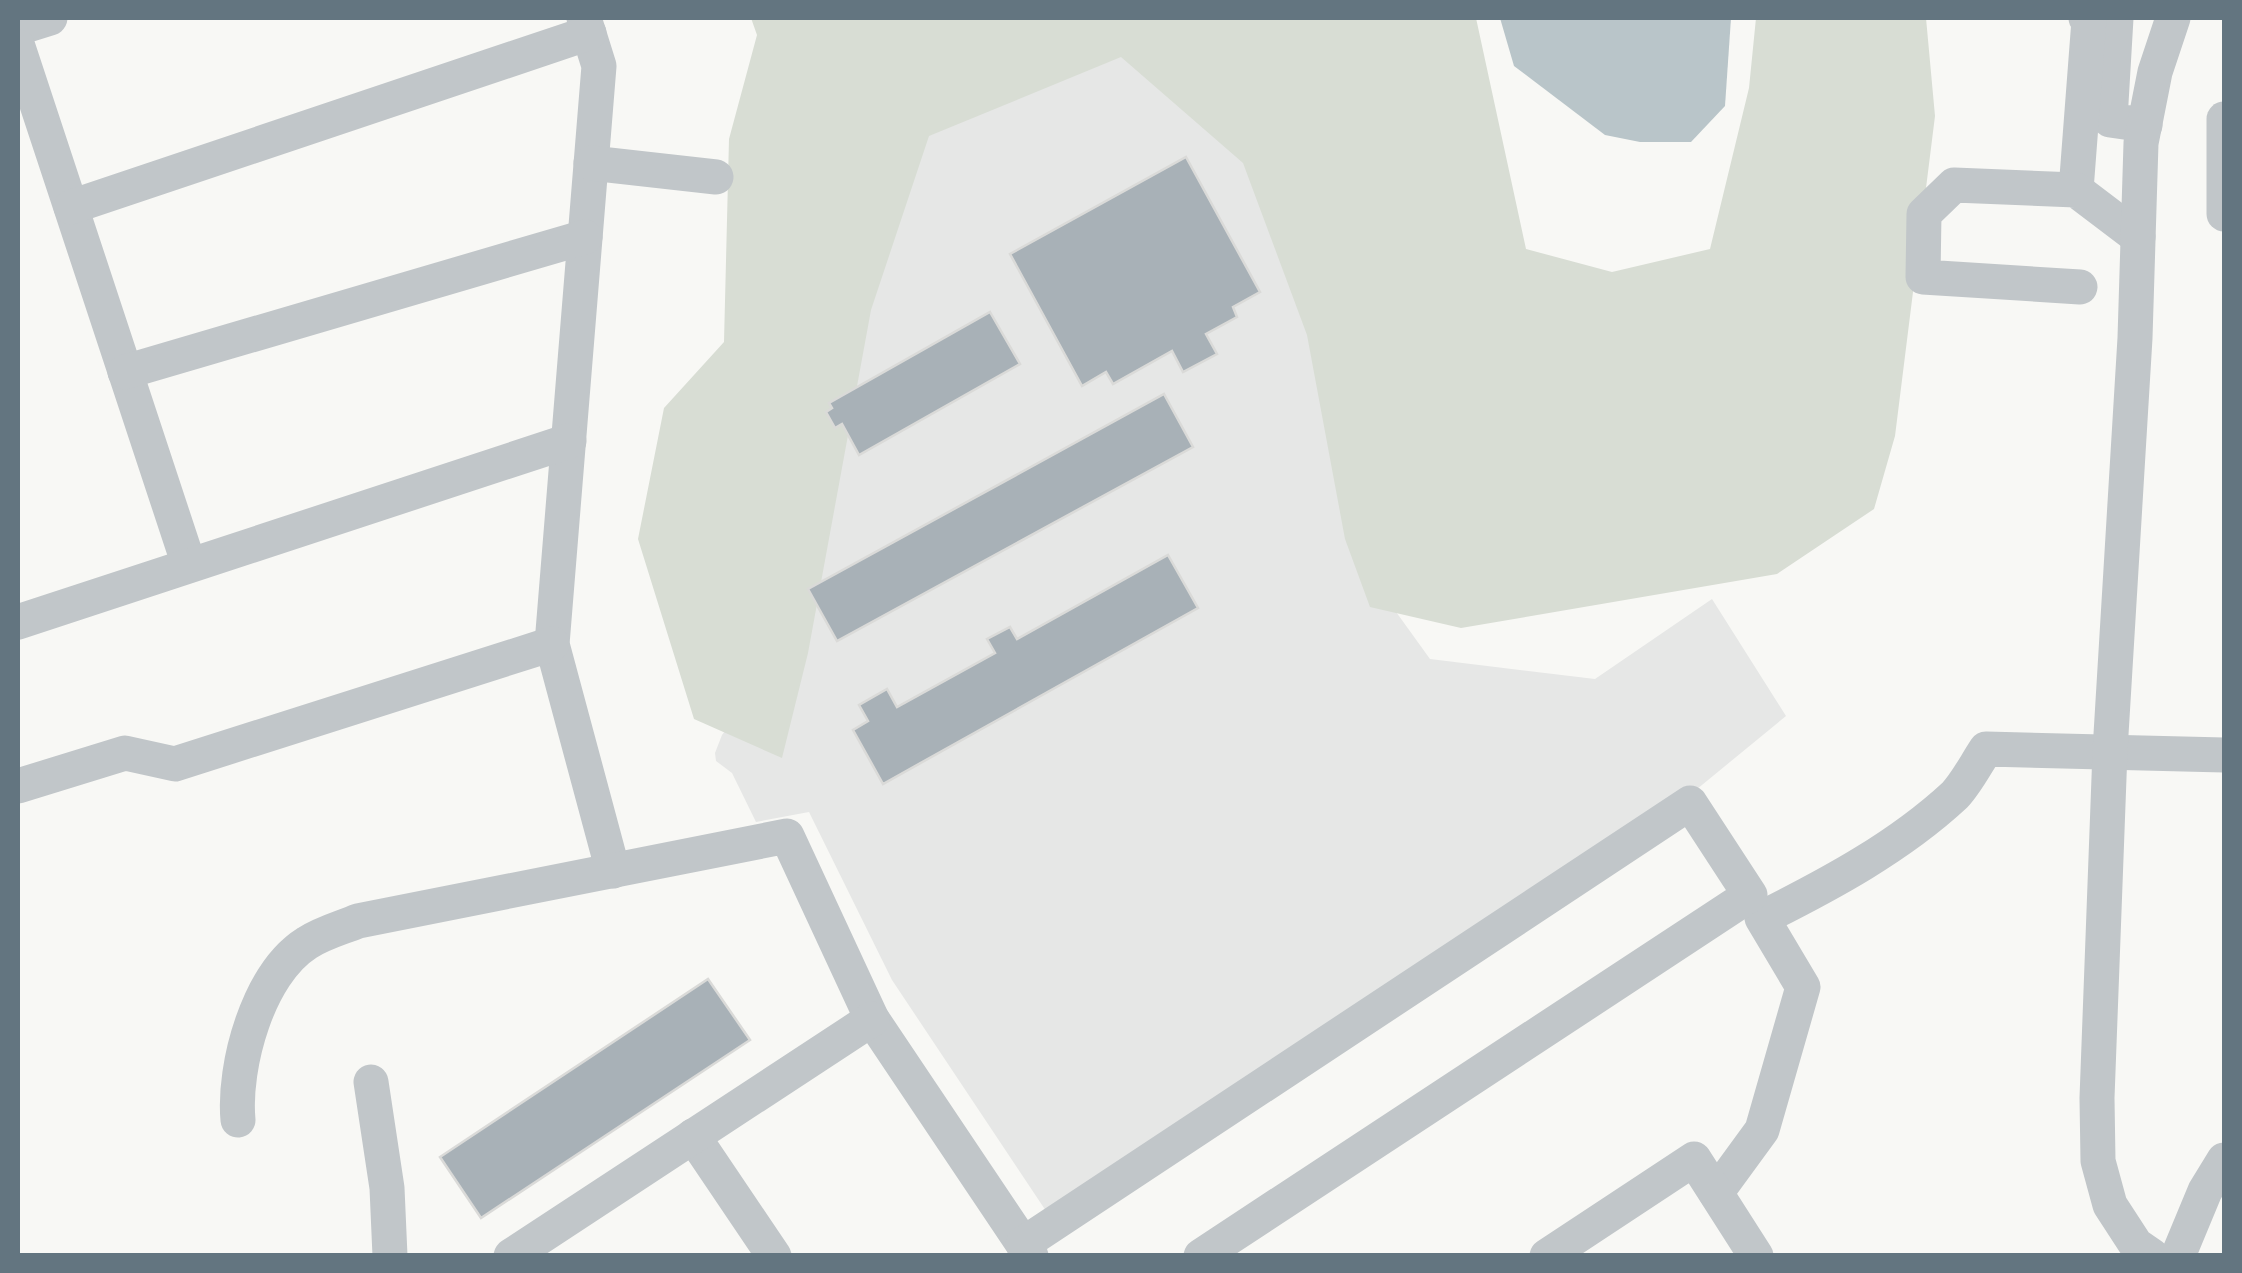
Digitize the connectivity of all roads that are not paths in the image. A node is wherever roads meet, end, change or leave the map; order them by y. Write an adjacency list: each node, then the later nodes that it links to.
1 (50, 18): 6 (street)
2 (2086, 18): 12 (street)
3 (2116, 18): 9 (street)
4 (2173, 18): 9 (street)
5 (586, 25): 10 (street); 13 (street)
6 (18, 28)
7 (18, 47): 13 (street)
8 (2224, 118): 14 (street)
9 (2145, 125): 16 (street)
10 (591, 163): 11 (street); 15 (street)
11 (716, 177)
12 (2076, 190): 16 (street); 17 (street)
13 (71, 207): 18 (street)
14 (2224, 214)
15 (585, 238): 18 (street); 19 (street)
16 (2138, 238): 23 (street)
17 (2080, 287)
18 (125, 372): 20 (street)
19 (569, 440): 20 (street); 22 (street)
20 (190, 566): 21 (street)
21 (18, 622)
22 (552, 644): 25 (street); 26 (street)
23 (2110, 751): 24 (street); 32 (street); 40 (street)
24 (2224, 755)
25 (18, 786)
26 (613, 870): 27 (street); 29 (street)
27 (872, 1019): 30 (street); 33 (street)
28 (371, 1082): 34 (street)
29 (238, 1120)
30 (693, 1136): 35 (street); 36 (street)
31 (2224, 1160): 41 (street)
32 (1716, 1193): 38 (street); 39 (street)
33 (1027, 1250): 37 (street)
34 (390, 1256)
35 (511, 1256)
36 (774, 1256)
37 (1201, 1256)
38 (1547, 1256)
39 (1756, 1256)
40 (2152, 1256)
41 (2178, 1256)

